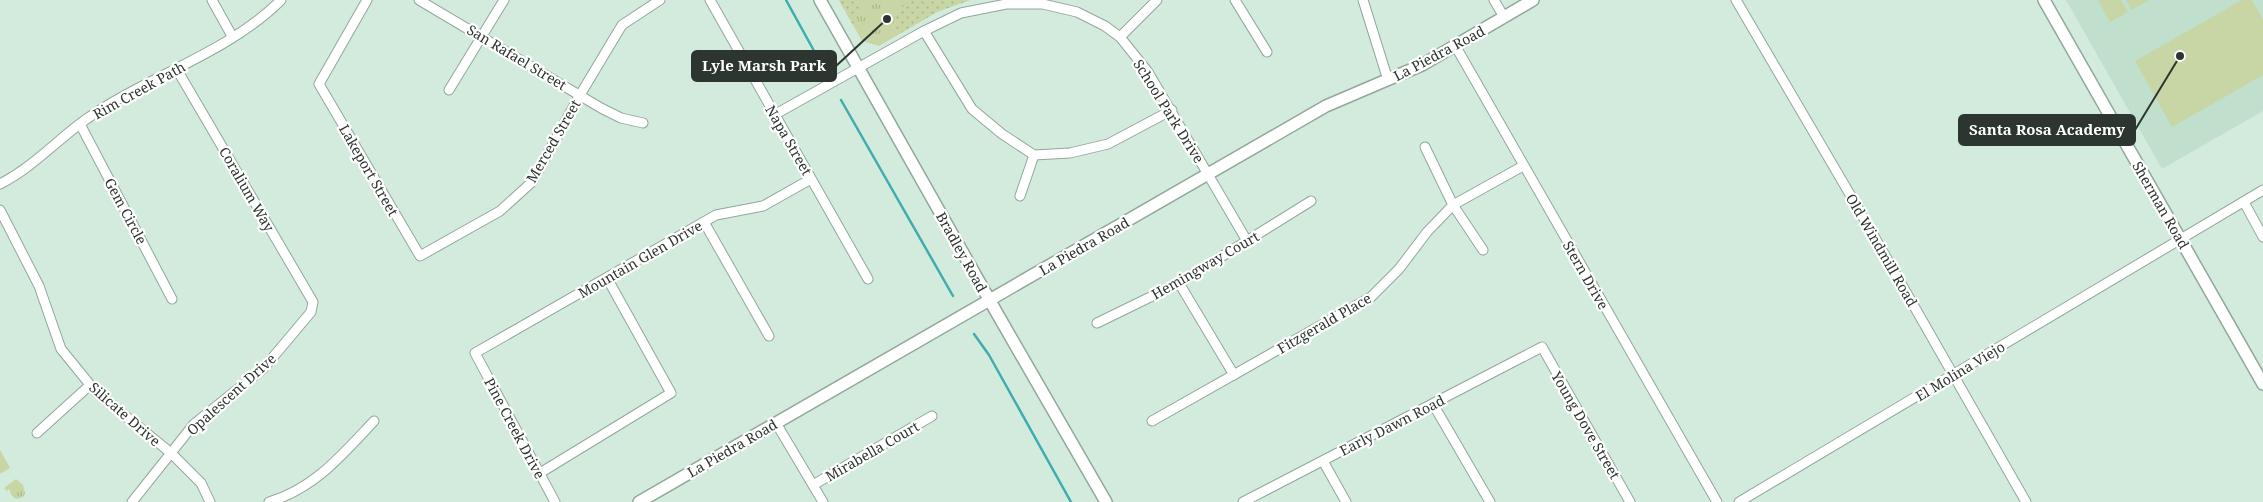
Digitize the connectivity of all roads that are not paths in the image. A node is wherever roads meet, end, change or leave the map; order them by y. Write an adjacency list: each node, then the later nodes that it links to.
1 (212, 0): 19 (street)
2 (280, 0): 19 (street, Rim Creek Path)
3 (367, 0): 50 (street, Lakeport Street)
4 (419, 0): 20 (street, San Rafael Street)
5 (504, 0): 20 (street)
6 (660, 0): 28 (street, Merced Street)
7 (710, 0): 30 (street, Napa Street)
8 (820, 0): 25 (street, Bradley Road)
9 (1157, 0): 21 (street)
10 (1235, 0): 23 (street)
11 (1363, 0): 26 (street)
12 (1494, 0): 17 (street)
13 (1533, 0): 17 (street, La Piedra Road)
14 (1736, 0): 62 (street, Old Windmill Road)
15 (2044, 0): 47 (street, Sherman Road)
16 (1043, 2): 18 (street, School Park Drive); 21 (street, School Park Drive)
17 (1504, 17): 22 (street, La Piedra Road)
18 (924, 31): 25 (street, School Park Drive); 34 (street)
19 (232, 36): 24 (street, Rim Creek Path)
20 (483, 36): 27 (street); 28 (street, San Rafael Street)
21 (1120, 37): 29 (street, School Park Drive)
22 (1456, 47): 26 (street, La Piedra Road); 35 (street, Stern Drive)
23 (1267, 52)
24 (176, 68): 32 (street, Rim Creek Path); 56 (street, Coralium Way)
25 (858, 68): 30 (street, School Park Drive); 55 (street, Bradley Road)
26 (1388, 80): 36 (street, La Piedra Road)
27 (449, 90)
28 (580, 95): 31 (street, San Rafael Street); 50 (street, Merced Street)
29 (1172, 110): 34 (street); 36 (street, School Park Drive)
30 (774, 116): 37 (street, Napa Street)
31 (644, 122)
32 (80, 124): 38 (street, Rim Creek Path); 54 (street, Gem Circle)
33 (1425, 147): 43 (street)
34 (1034, 154): 40 (street)
35 (1523, 166): 43 (street, Fitzgerald Place); 86 (street, Stern Drive)
36 (1208, 174): 48 (street, School Park Drive); 55 (street, La Piedra Road)
37 (811, 179): 45 (street, Mountain Glen Drive); 52 (street, Napa Street)
38 (0, 184)
39 (2263, 190): 42 (street, El Molina Viejo)
40 (1020, 196)
41 (1311, 201): 48 (street, Hemingway Court)
42 (2244, 202): 46 (street); 47 (street, El Molina Viejo)
43 (1453, 205): 49 (street); 61 (street, Fitzgerald Place)
44 (0, 210): 64 (street, Silicate Drive)
45 (704, 222): 51 (street, Mountain Glen Drive); 58 (street)
46 (2263, 237)
47 (2180, 239): 62 (street, El Molina Viejo); 63 (street, Sherman Road)
48 (1247, 241): 53 (street, Hemingway Court)
49 (1483, 250)
50 (420, 256)
51 (607, 278): 60 (street, Mountain Glen Drive); 73 (street)
52 (868, 279)
53 (1179, 283): 57 (street, Hemingway Court); 61 (street)
54 (172, 299)
55 (990, 300): 69 (street, La Piedra Road); 81 (street, Bradley Road)
56 (311, 312): 71 (street, Opalescent Drive)
57 (1097, 324)
58 (769, 336)
59 (1542, 347): 65 (street, Early Dawn Road); 85 (street, Young Dove Street)
60 (475, 354): 73 (street, Pine Creek Drive)
61 (1234, 374): 68 (street, Fitzgerald Place)
62 (1954, 375): 87 (street, El Molina Viejo); 88 (street, Old Windmill Road)
63 (2263, 384)
64 (90, 385): 70 (street); 71 (street, Silicate Drive)
65 (1433, 404): 72 (street, Early Dawn Road); 84 (street)
66 (932, 416): 74 (street, Mirabella Court)
67 (374, 421): 77 (street)
68 (1152, 421)
69 (776, 423): 74 (street); 79 (street, La Piedra Road)
70 (37, 433)
71 (171, 454): 75 (street, Opalescent Drive); 76 (street, Silicate Drive)
72 (1323, 461): 82 (street, Early Dawn Road); 83 (street)
73 (540, 473): 78 (street, Pine Creek Drive)
74 (813, 485): 80 (street)
75 (132, 502)
76 (210, 502)
77 (269, 502)
78 (555, 502)
79 (639, 502)
80 (823, 502)
81 (1106, 502)
82 (1243, 502)
83 (1346, 502)
84 (1490, 502)
85 (1630, 502)
86 (1717, 502)
87 (1739, 502)
88 (2026, 502)

